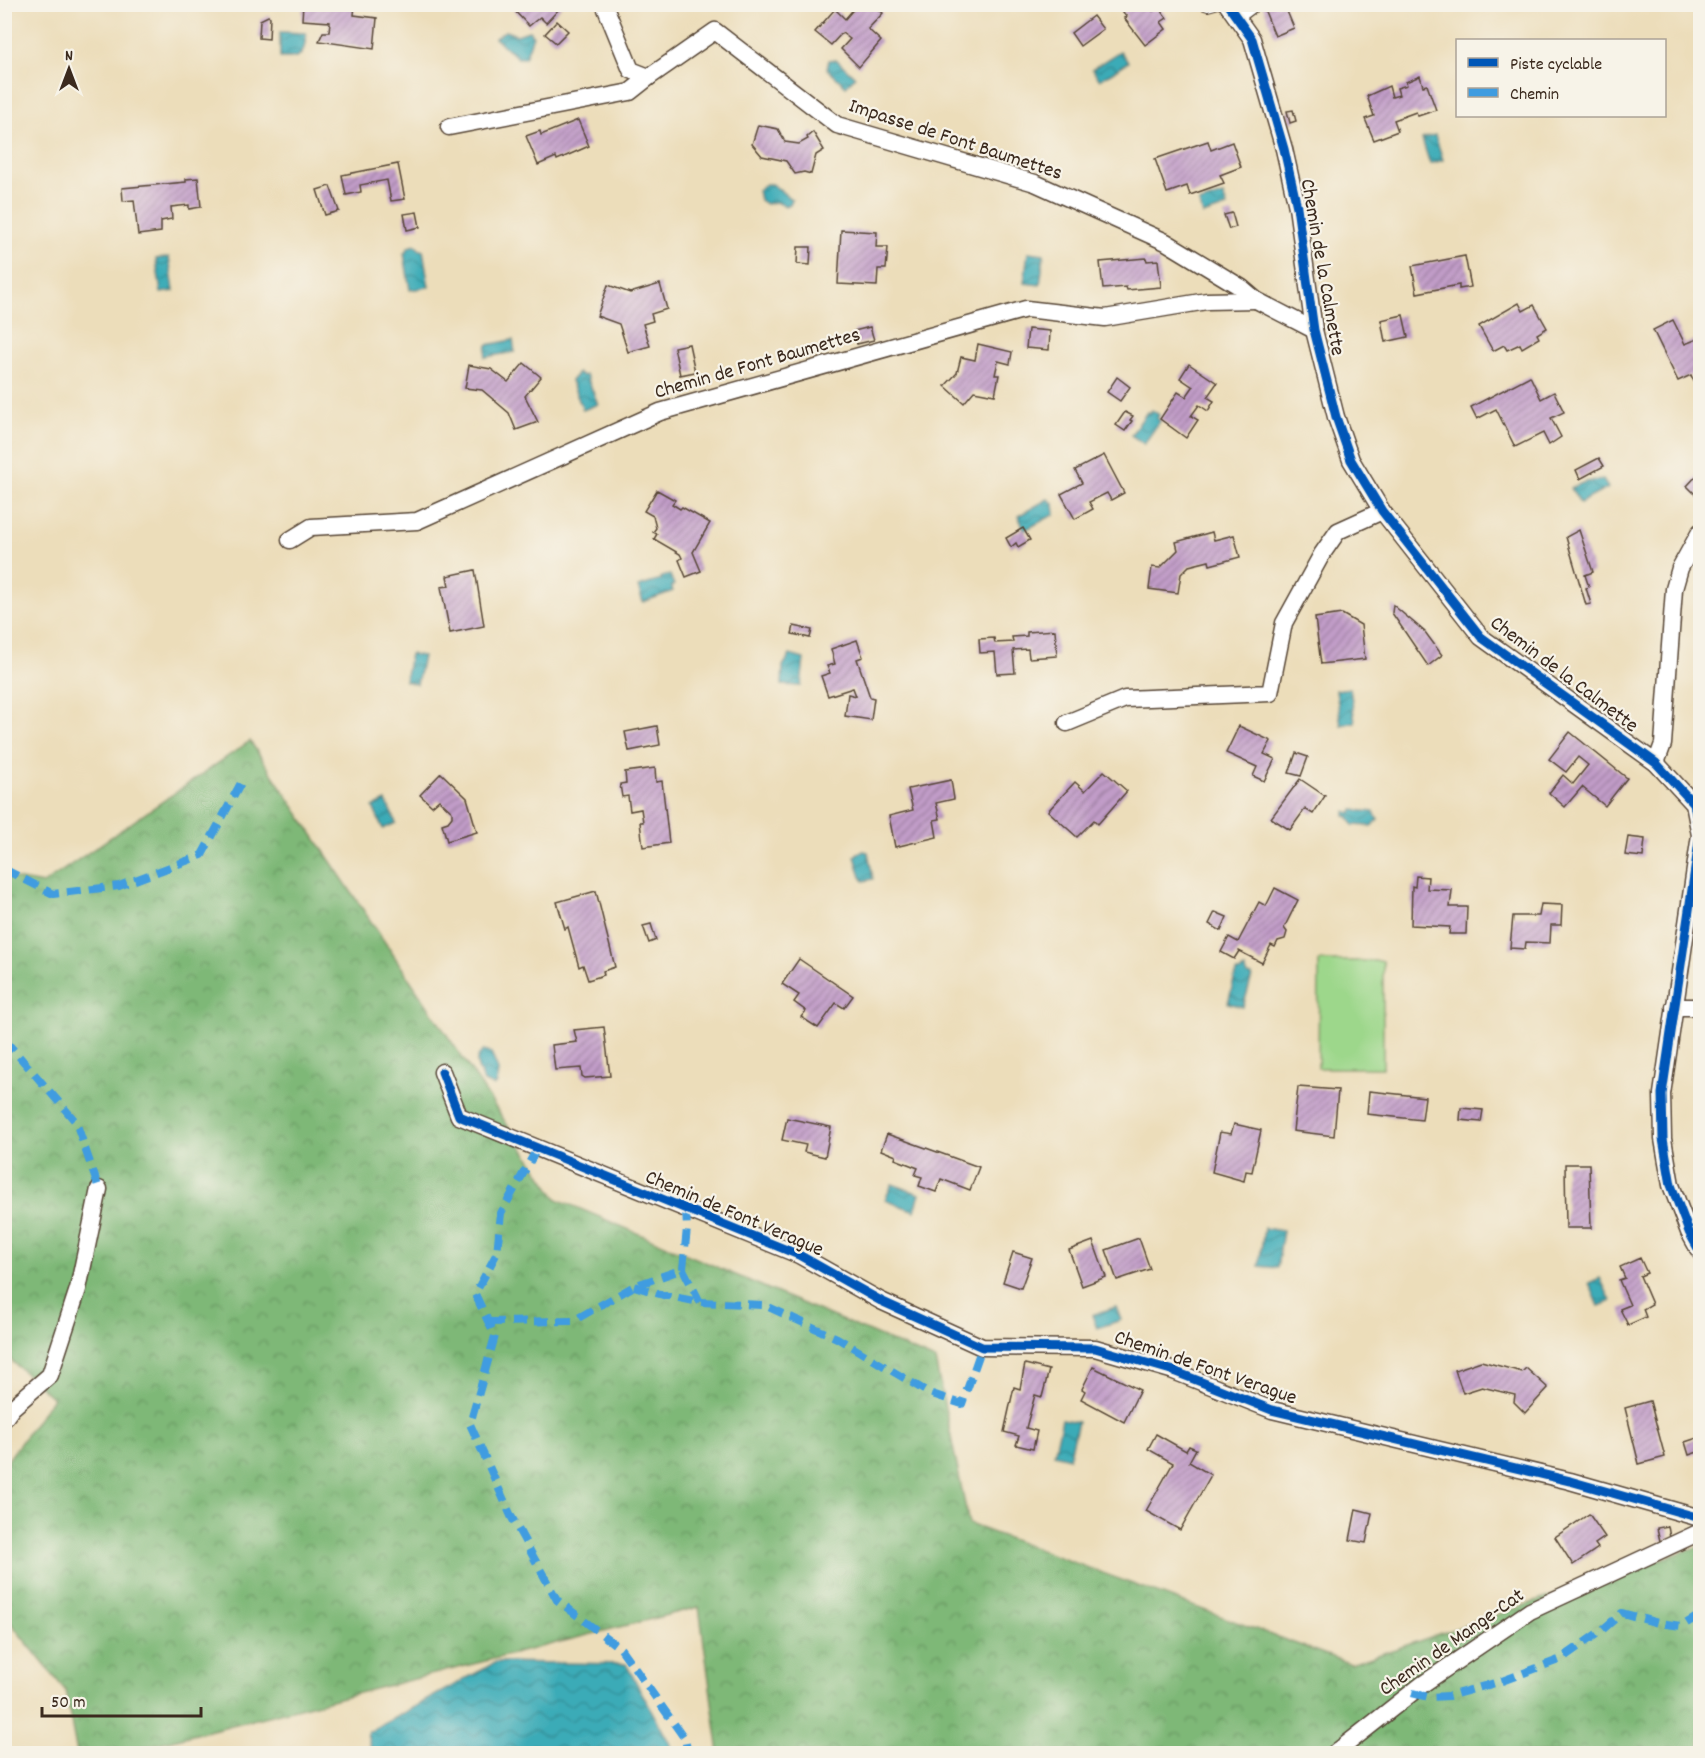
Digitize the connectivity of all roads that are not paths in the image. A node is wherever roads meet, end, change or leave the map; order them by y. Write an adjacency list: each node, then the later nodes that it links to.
1 (604, 4): 7 (street)
2 (614, 4): 7 (street)
3 (1199, 4): 4 (lane)
4 (1219, 4)
5 (1252, 4): 6 (street)
6 (1231, 10): 11 (street, Chemin de la Calmette)
7 (631, 70): 8 (street)
8 (649, 77): 9 (street); 10 (street, Impasse de Font Baumettes)
9 (449, 127)
10 (1256, 300): 11 (street, Impasse de Font Baumettes); 14 (street, Chemin de Font Baumettes)
11 (1314, 330): 12 (street, Chemin de la Calmette)
12 (1382, 512): 15 (street); 16 (street, Chemin de la Calmette)
13 (1701, 532): 16 (street)
14 (290, 540)
15 (1067, 723)
16 (1656, 763): 17 (street, Chemin de la Calmette)
17 (1674, 1007): 18 (street); 21 (street, Chemin de la Calmette)
18 (1701, 1007)
19 (442, 1072): 23 (street, Chemin de Font Verague)
20 (99, 1189): 22 (street)
21 (1701, 1252)
22 (4, 1419)
23 (1701, 1518)
24 (1701, 1532): 25 (street, Chemin de Mange-Cat)
25 (1334, 1754)

